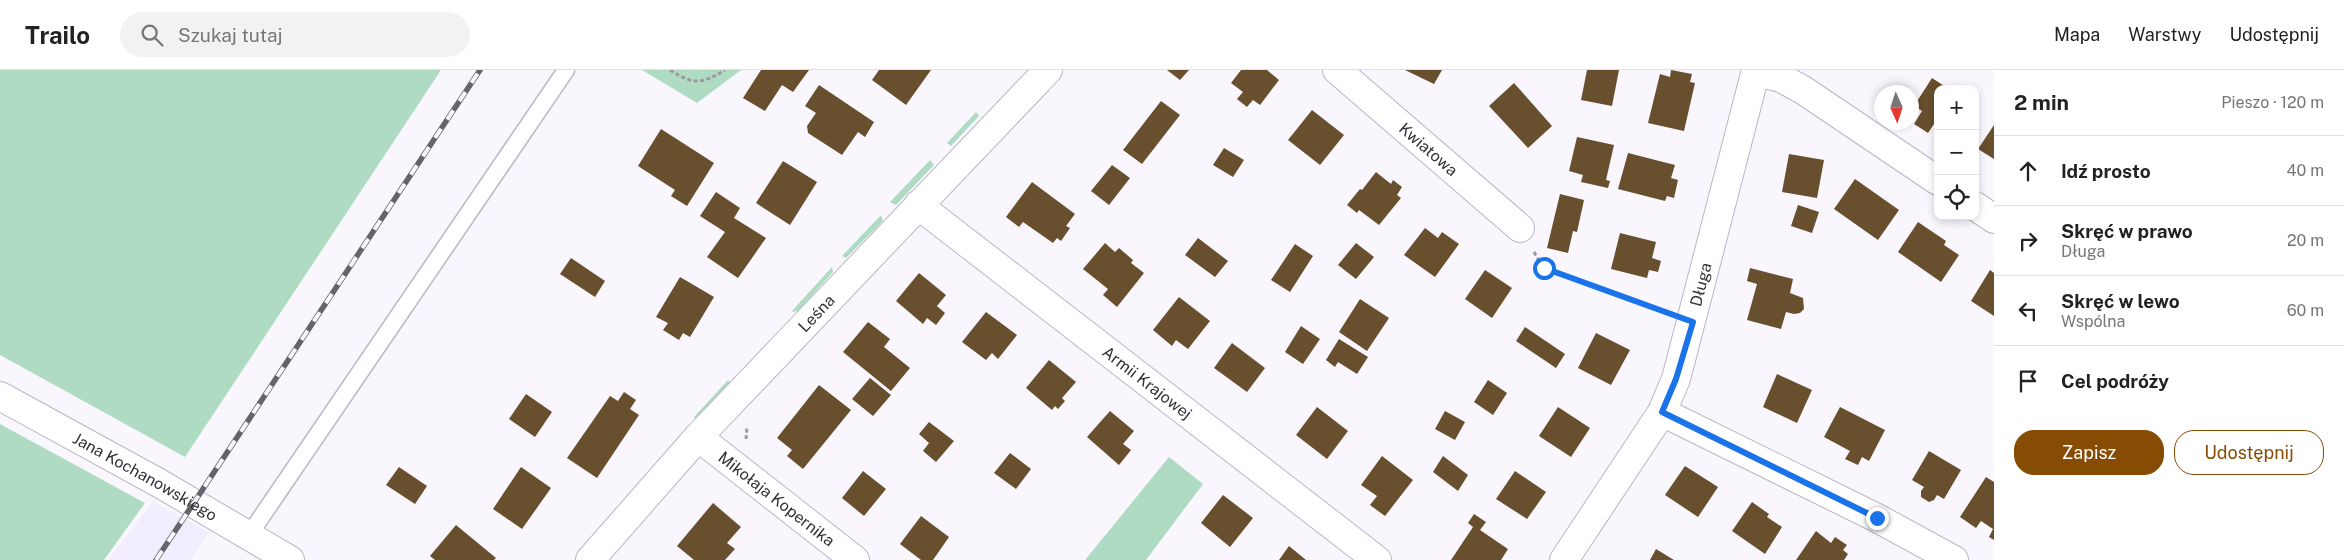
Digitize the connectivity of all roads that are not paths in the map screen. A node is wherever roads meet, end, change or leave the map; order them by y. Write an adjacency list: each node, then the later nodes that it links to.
1 (566, 70): 13 (lane)
2 (1048, 70): 6 (street, Leśna)
3 (1337, 70): 9 (street, Kwiatowa)
4 (1756, 71): 5 (street); 11 (street, Długa)
5 (1934, 178)
6 (918, 205): 12 (street, Leśna); 17 (street, Armii Krajowej)
7 (1979, 209): 8 (street)
8 (1994, 219)
9 (1520, 228)
10 (0, 396): 13 (street, Jana Kochanowskiego)
11 (1662, 412): 18 (street, Długa); 19 (street)
12 (698, 437): 15 (street, Leśna); 16 (street, Mikołaja Kopernika)
13 (249, 535): 14 (street, Jana Kochanowskiego)
14 (290, 560)
15 (590, 560)
16 (855, 560)
17 (1377, 560)
18 (1564, 560)
19 (1954, 560)

